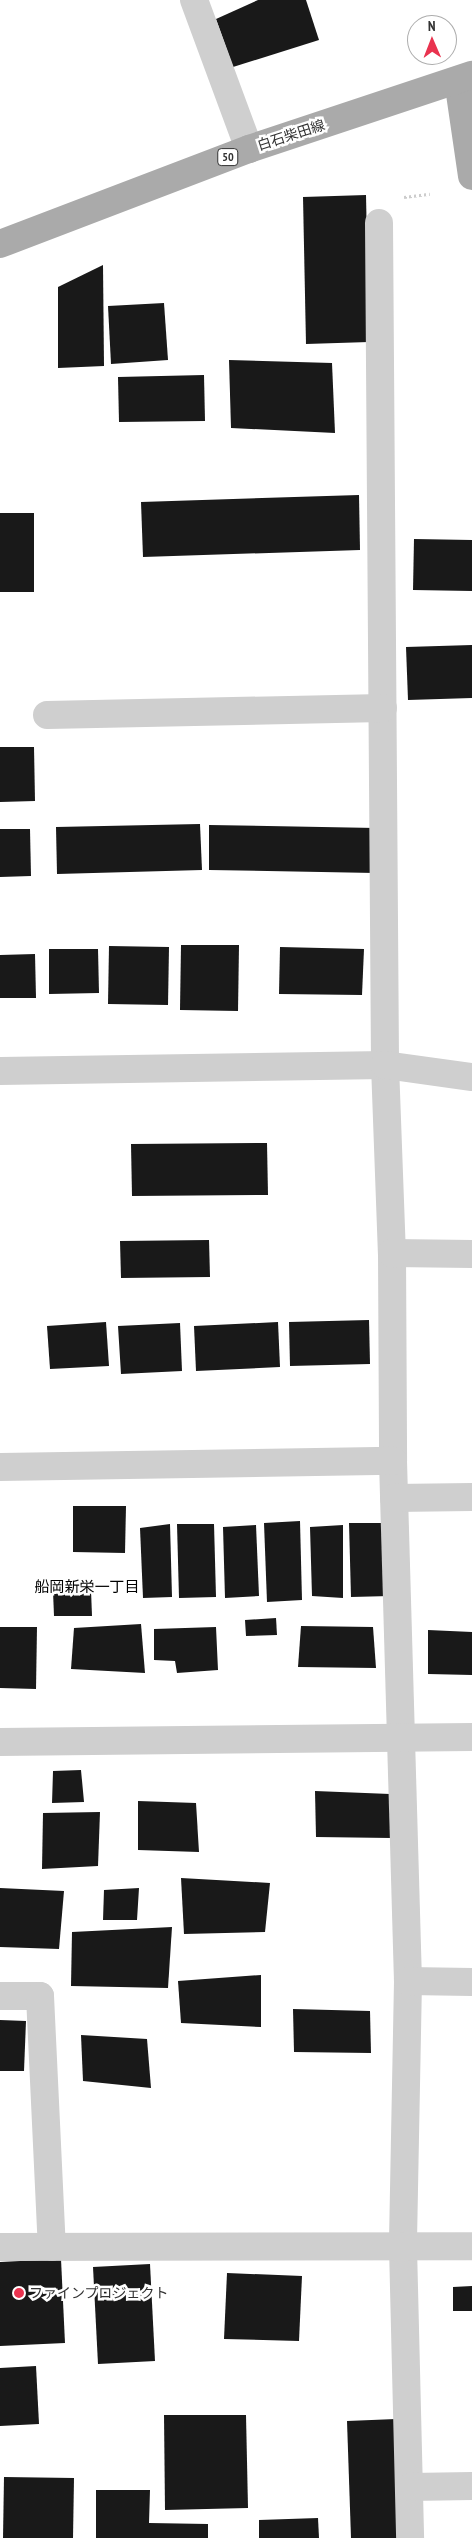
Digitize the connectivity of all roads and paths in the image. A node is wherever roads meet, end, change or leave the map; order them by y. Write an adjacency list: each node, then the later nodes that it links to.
1 (194, 0): 3 (street)
2 (465, 77): 3 (main road, 白石柴田線 / 50); 4 (main road)
3 (249, 149): 8 (main road, 白石柴田線 / 50)
4 (472, 176)
5 (430, 194): 6 (path)
6 (403, 198)
7 (380, 223): 9 (street)
8 (0, 244)
9 (383, 708): 10 (street); 11 (street)
10 (47, 715)
11 (385, 1065): 12 (street); 13 (street); 14 (street)
12 (0, 1071)
13 (472, 1077)
14 (392, 1253): 15 (street); 16 (street)
15 (472, 1254)
16 (393, 1461): 17 (street); 19 (street)
17 (0, 1467)
18 (472, 1497): 19 (street)
19 (394, 1498): 21 (street)
20 (472, 1737): 21 (street)
21 (401, 1738): 22 (street); 23 (street)
22 (0, 1742)
23 (408, 1981): 24 (street); 29 (street)
24 (472, 1982)
25 (0, 1996): 28 (street)
26 (0, 2246): 28 (street)
27 (472, 2246): 29 (street)
28 (52, 2247): 29 (street)
29 (403, 2247): 31 (street)
30 (472, 2486): 31 (street)
31 (410, 2487): 32 (street)
32 (410, 2538)

